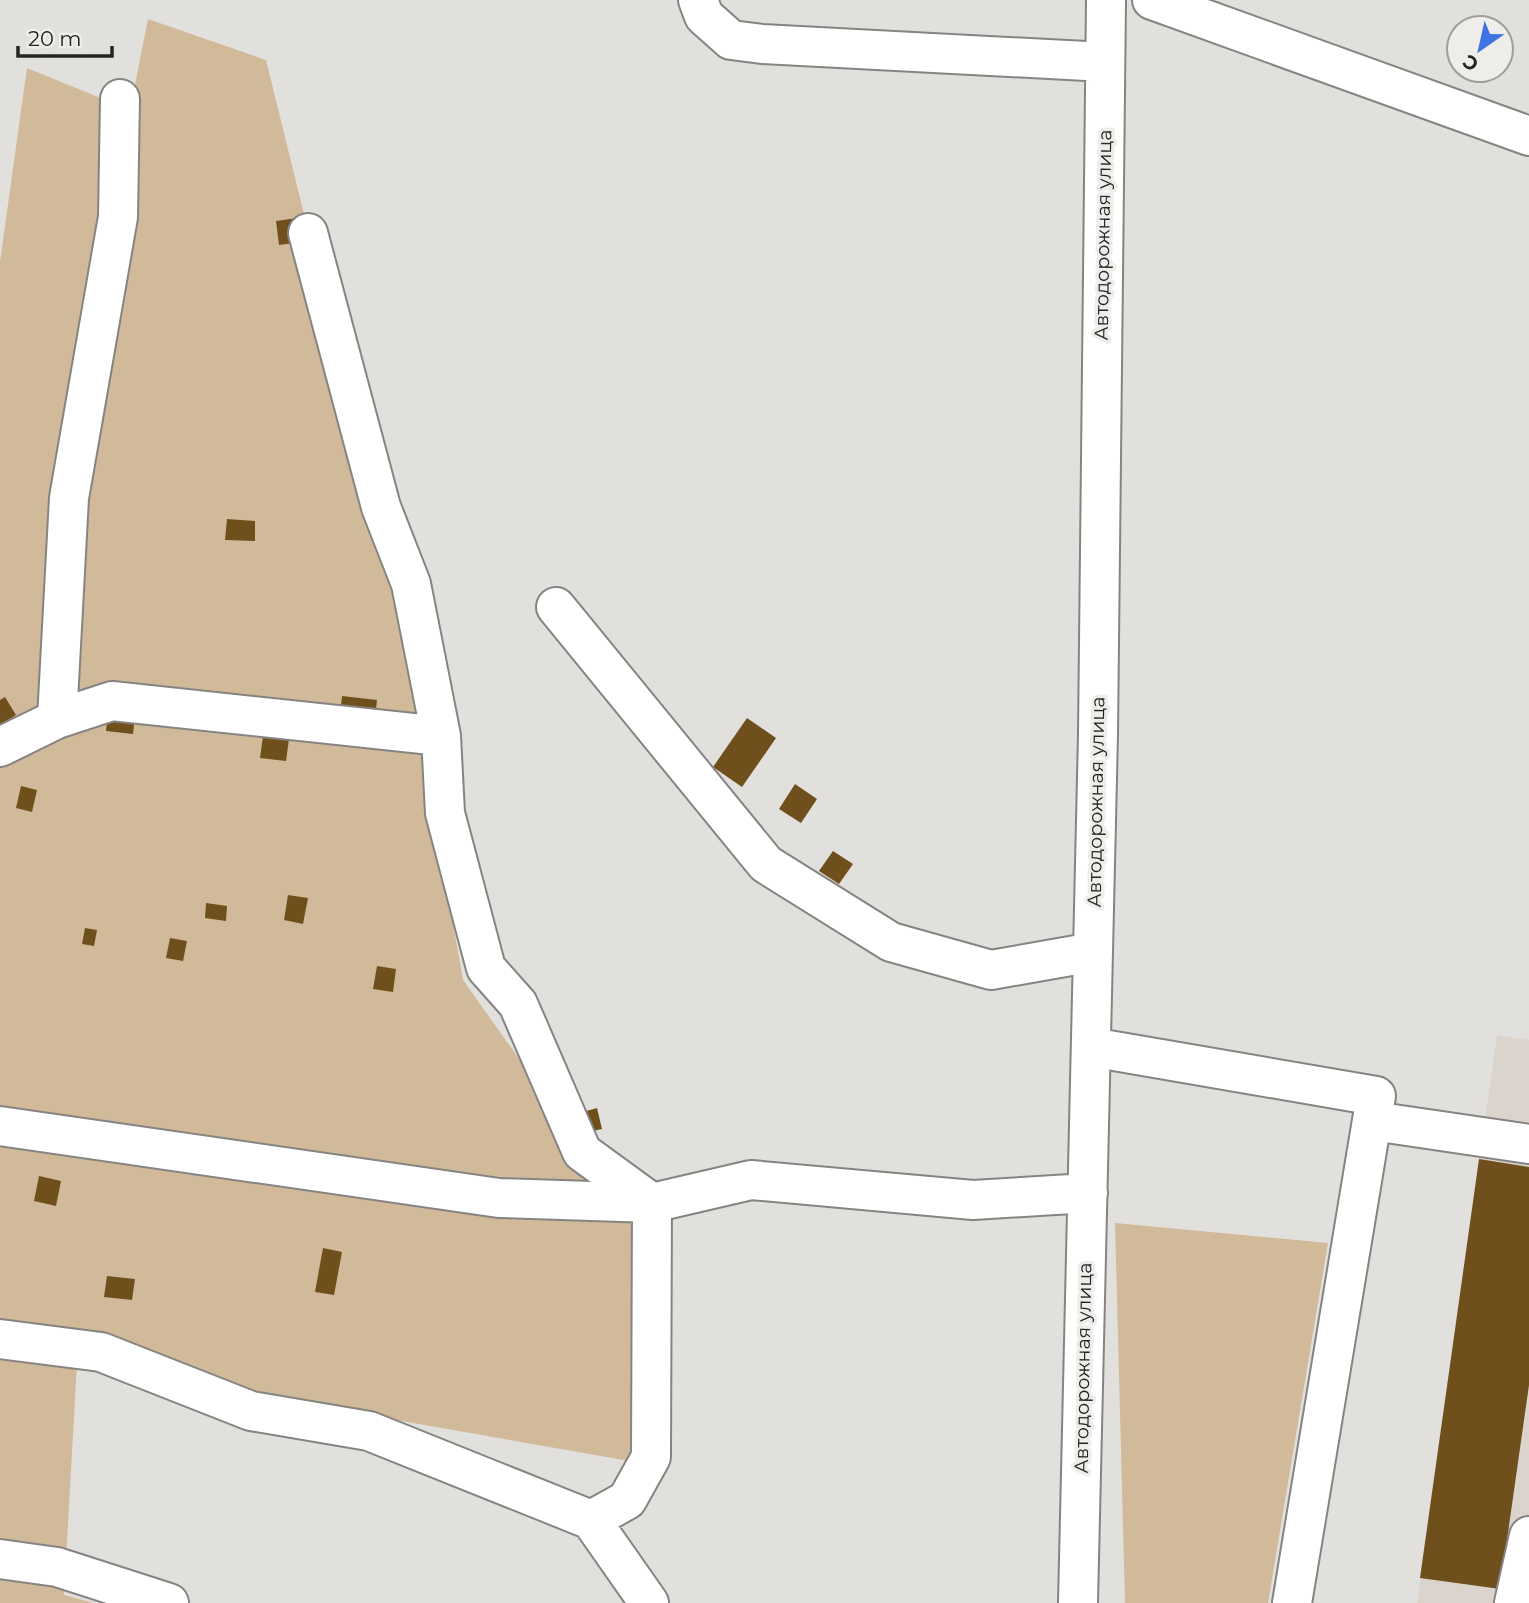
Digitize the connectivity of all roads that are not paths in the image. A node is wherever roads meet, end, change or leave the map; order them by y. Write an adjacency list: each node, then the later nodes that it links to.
1 (698, 0): 4 (street)
2 (1106, 0): 4 (street, Автодорожная улица)
3 (1152, 0): 6 (street)
4 (1105, 62): 12 (street, Автодорожная улица)
5 (120, 99): 9 (street)
6 (1529, 136)
7 (308, 233): 10 (street)
8 (556, 607): 12 (street)
9 (57, 719): 10 (street); 11 (street)
10 (441, 736): 18 (street)
11 (0, 747)
12 (1093, 952): 13 (street, Автодорожная улица)
13 (1091, 1047): 14 (street); 17 (street, Автодорожная улица)
14 (1373, 1121): 16 (street); 26 (street)
15 (0, 1126): 18 (street)
16 (1529, 1144)
17 (1088, 1193): 18 (street); 25 (street, Автодорожная улица)
18 (652, 1203): 20 (street)
19 (0, 1339): 20 (street)
20 (591, 1520): 24 (street)
21 (1529, 1536): 27 (street)
22 (0, 1559): 23 (street)
23 (169, 1603)
24 (649, 1603)
25 (1078, 1603)
26 (1292, 1603)
27 (1514, 1603)

